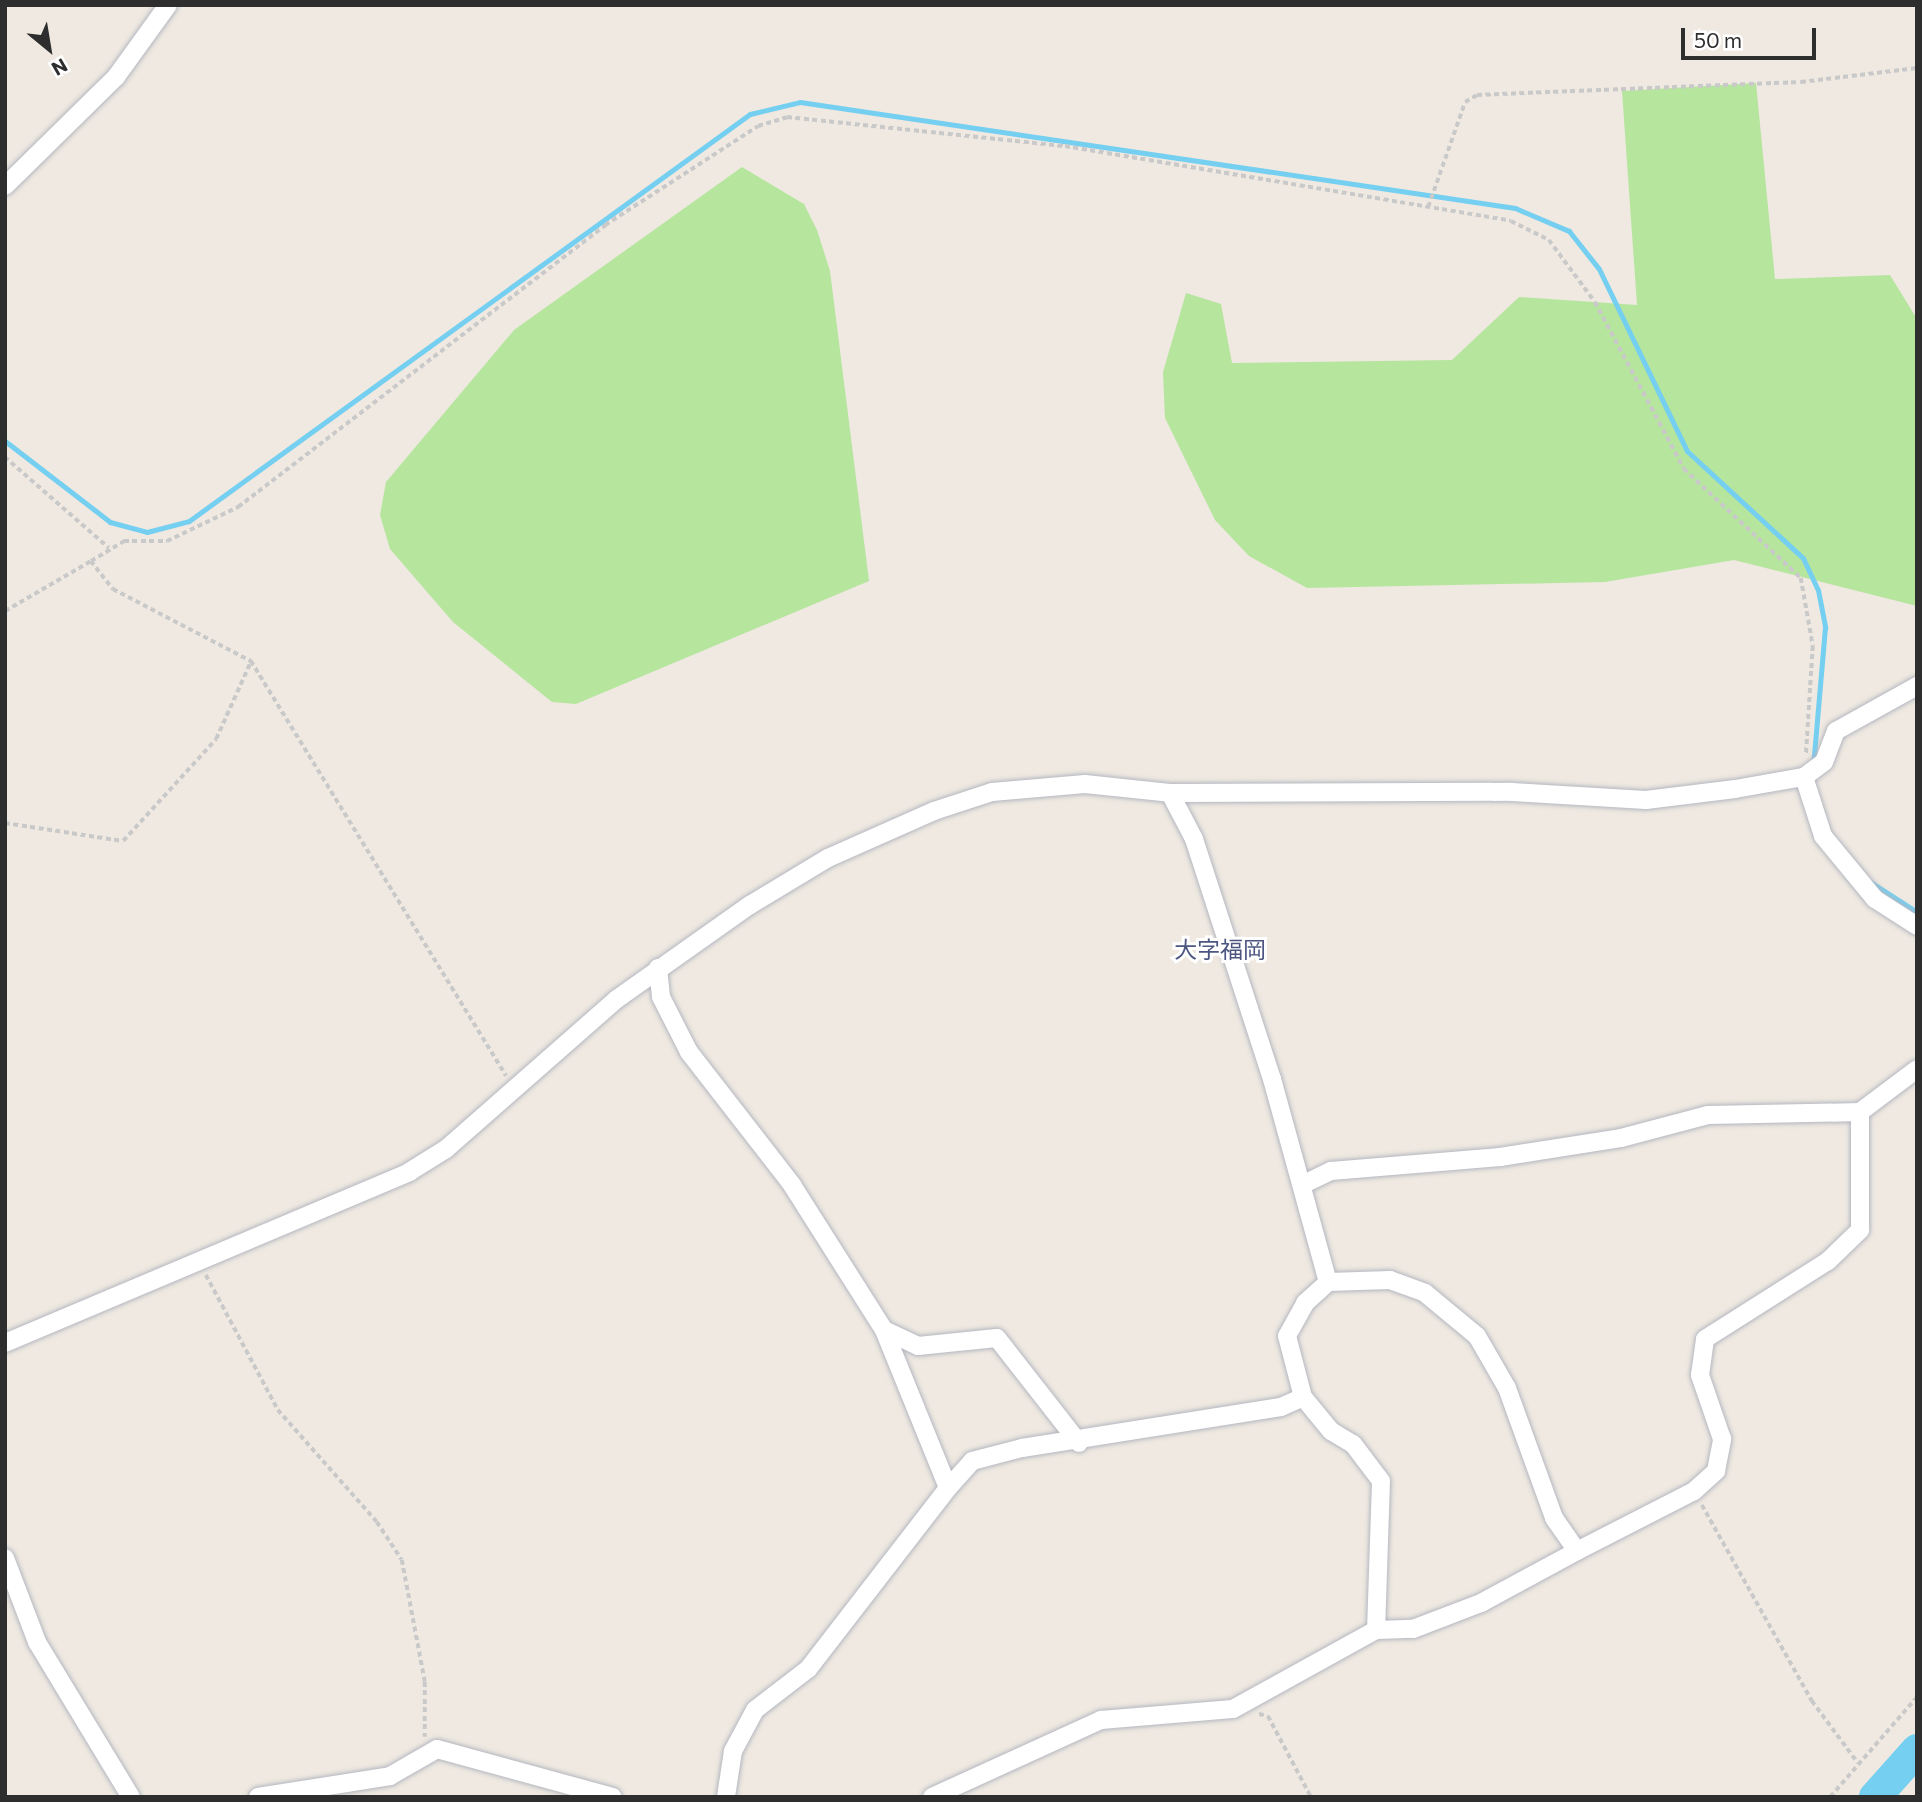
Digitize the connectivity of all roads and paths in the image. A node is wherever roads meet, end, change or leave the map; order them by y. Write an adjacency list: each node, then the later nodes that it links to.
1 (168, 5): 3 (street)
2 (1917, 68): 4 (path)
3 (5, 186)
4 (1428, 207): 6 (path); 11 (path)
5 (5, 457): 6 (path)
6 (110, 548): 7 (path)
7 (91, 561): 8 (path); 9 (path)
8 (5, 611)
9 (251, 661): 13 (path); 17 (path)
10 (1917, 686): 11 (street)
11 (1804, 777): 12 (street); 14 (street)
12 (1170, 793): 15 (street); 19 (street)
13 (5, 823)
14 (1917, 926)
15 (658, 968): 17 (street); 22 (street)
16 (1917, 1069): 18 (street)
17 (512, 1087): 20 (street)
18 (1860, 1112): 19 (street); 27 (street)
19 (1304, 1184): 21 (street)
20 (199, 1260): 23 (street); 33 (path)
21 (1328, 1282): 24 (street); 28 (street)
22 (884, 1331): 25 (street); 26 (street)
23 (5, 1343)
24 (1303, 1397): 25 (street); 30 (street)
25 (1079, 1443): 26 (street)
26 (948, 1488): 38 (street)
27 (1695, 1491): 28 (street); 34 (path)
28 (1577, 1551): 30 (street)
29 (5, 1558): 35 (street)
30 (1376, 1630): 32 (street)
31 (1917, 1697): 34 (path)
32 (1233, 1709): 39 (street); 40 (path)
33 (425, 1751): 36 (street); 37 (street)
34 (1858, 1763): 41 (path)
35 (131, 1797)
36 (258, 1797)
37 (613, 1797)
38 (726, 1797)
39 (932, 1797)
40 (1311, 1797)
41 (1830, 1797)

